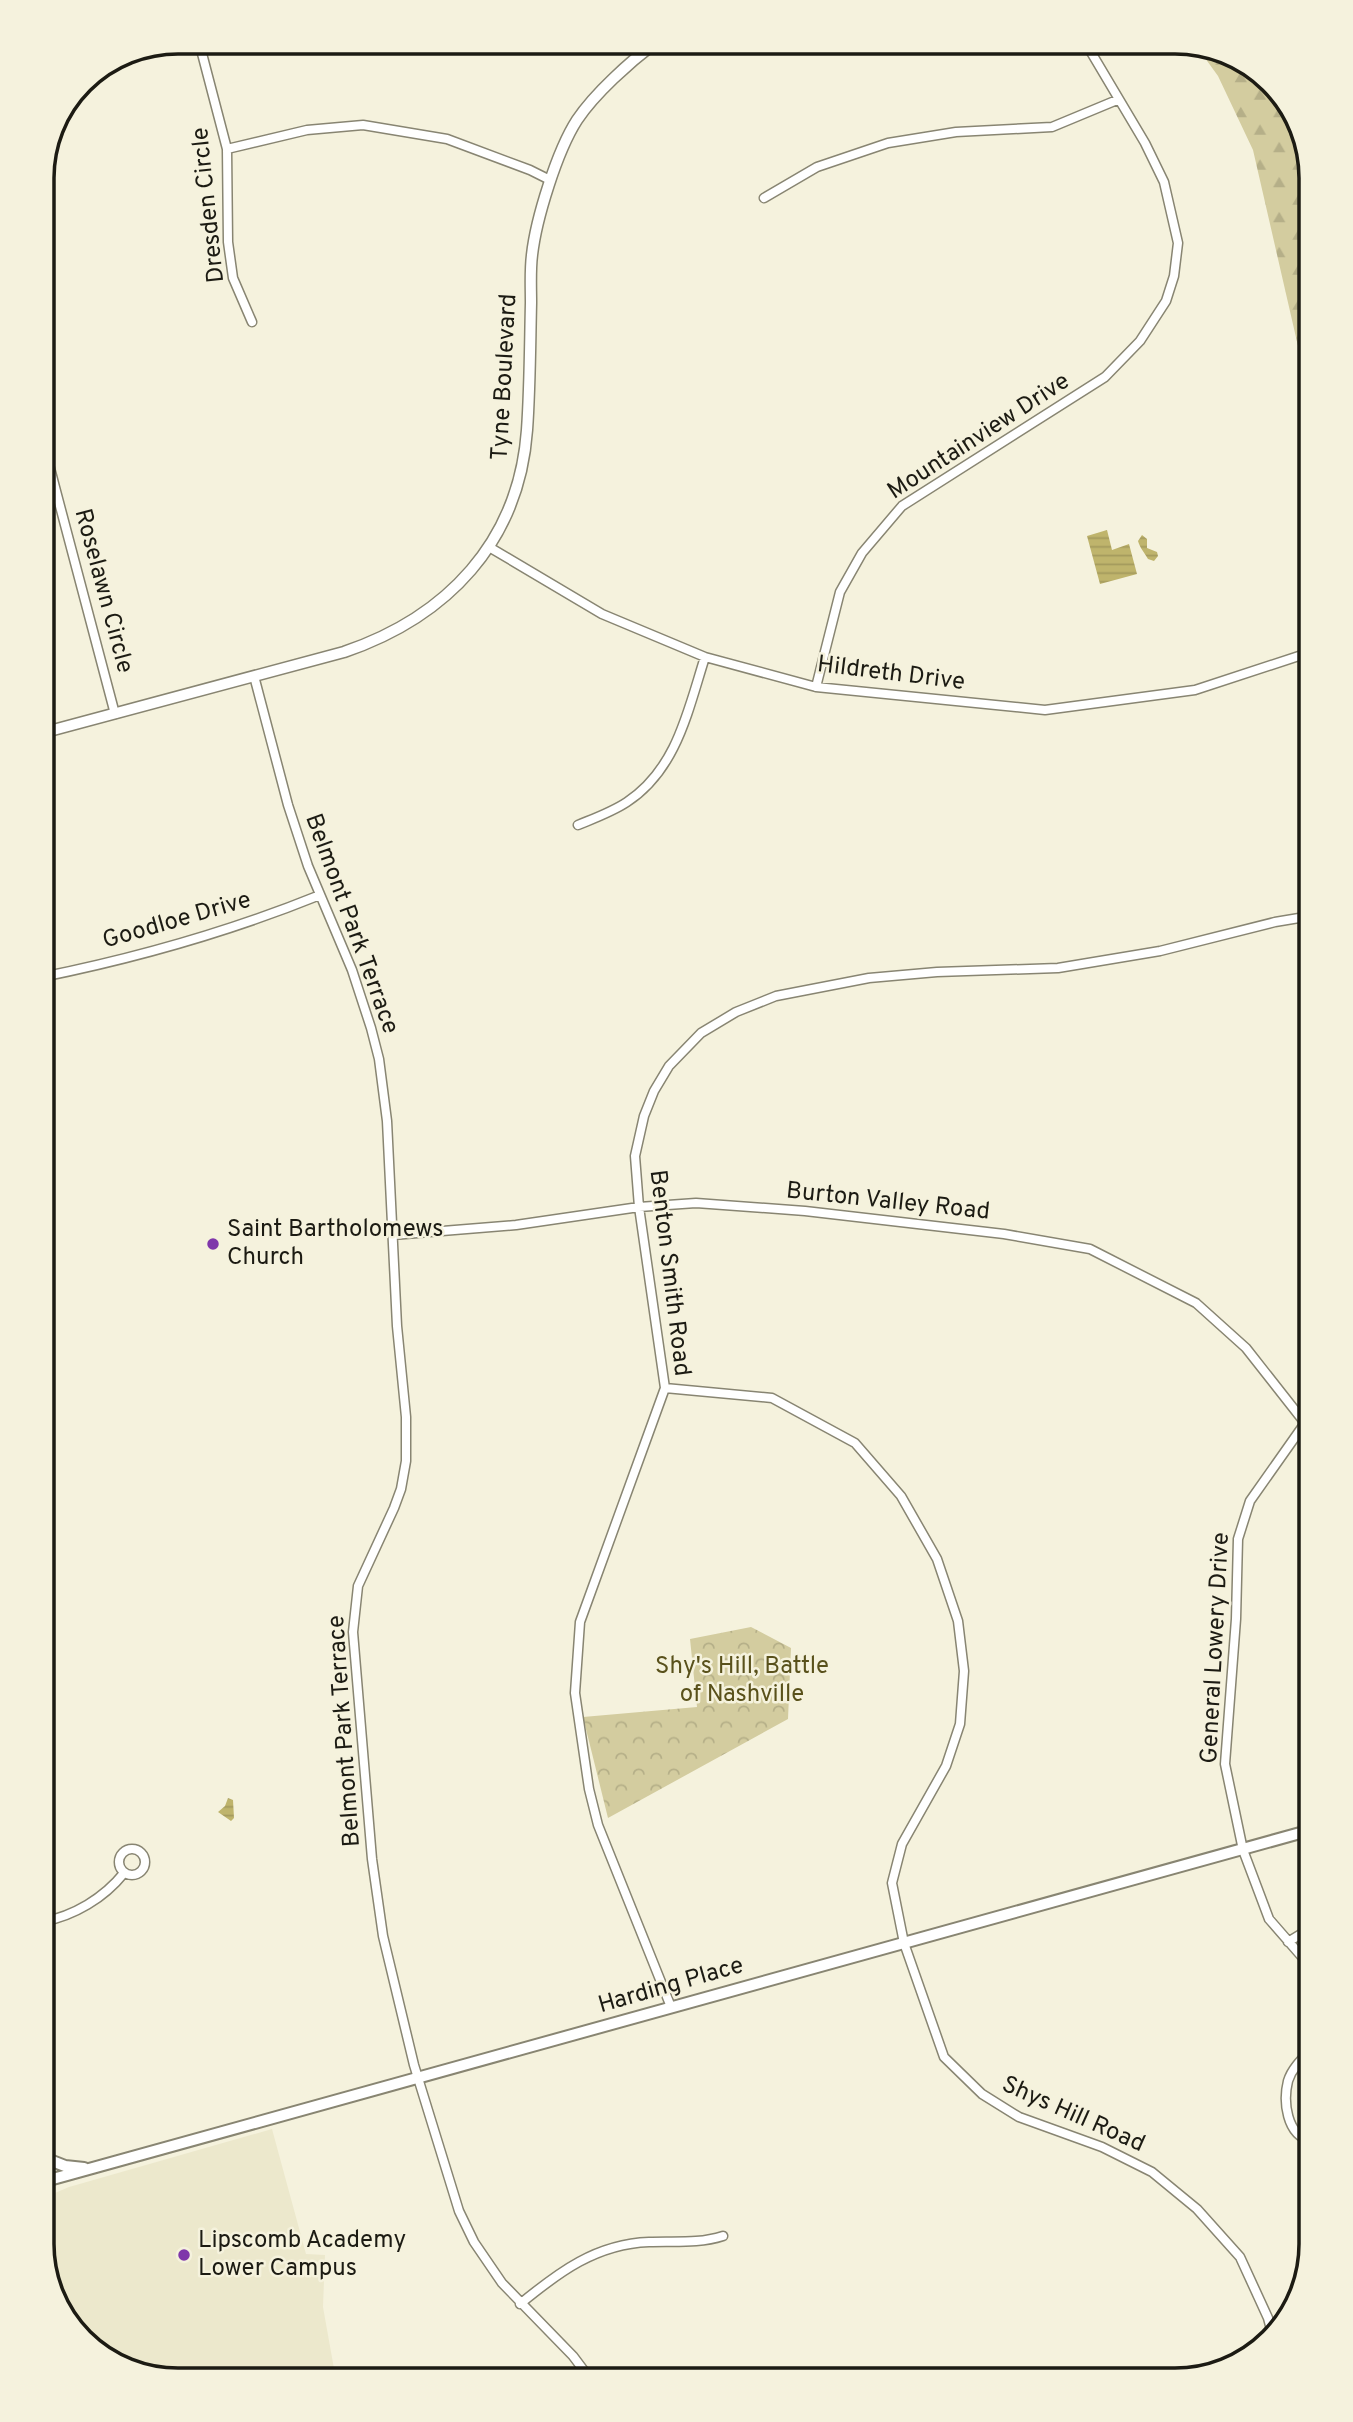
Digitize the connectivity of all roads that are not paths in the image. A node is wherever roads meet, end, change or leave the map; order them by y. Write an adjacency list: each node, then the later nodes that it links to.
1 (202, 55): 5 (street, Dresden Circle)
2 (641, 55): 6 (street, Tyne Boulevard)
3 (1092, 55): 4 (street)
4 (1118, 100): 7 (street); 14 (street, Mountainview Drive)
5 (227, 149): 6 (street); 8 (street, Dresden Circle)
6 (550, 180): 10 (street, Tyne Boulevard)
7 (764, 198)
8 (252, 322)
9 (55, 487): 15 (street, Roselawn Circle)
10 (489, 547): 12 (street, Hildreth Drive); 13 (street, Tyne Boulevard)
11 (1299, 656): 14 (street, Hildreth Drive)
12 (705, 657): 14 (street, Hildreth Drive); 17 (street)
13 (254, 676): 15 (street, Tyne Boulevard); 18 (street, Belmont Park Terrace)
14 (816, 687)
15 (115, 714): 16 (street, Tyne Boulevard)
16 (55, 730)
17 (578, 825)
18 (320, 895): 20 (street, Goodloe Drive); 22 (street, Belmont Park Terrace)
19 (1299, 918): 21 (street, Benton Smith Road)
20 (55, 974)
21 (639, 1207): 22 (street, Burton Valley Road); 23 (street, Benton Smith Road); 24 (street, Burton Valley Road)
22 (393, 1235): 36 (street, Belmont Park Terrace)
23 (665, 1388): 32 (street, Shys Hill Road); 34 (street, Benton Smith Road)
24 (1299, 1415)
25 (1299, 1438): 27 (street, General Lowery Drive)
26 (1299, 1834): 27 (main road, Harding Place)
27 (1243, 1850): 31 (street, General Lowery Drive); 32 (main road, Harding Place)
28 (124, 1873): 29 (street)
29 (54, 1919)
30 (1299, 1935): 31 (street)
31 (1288, 1942): 33 (street, General Lowery Drive)
32 (904, 1943): 34 (main road, Harding Place); 43 (street, Shys Hill Road)
33 (1299, 1953)
34 (671, 2007): 36 (main road, Harding Place)
35 (1299, 2061): 37 (street)
36 (418, 2078): 39 (main road, Harding Place); 42 (street, Belmont Park Terrace)
37 (1299, 2133)
38 (54, 2162): 39 (main road)
39 (91, 2169): 40 (main road, Harding Place)
40 (54, 2179)
41 (723, 2236): 42 (street)
42 (520, 2304): 44 (street, Belmont Park Terrace)
43 (1269, 2323)
44 (582, 2367)

